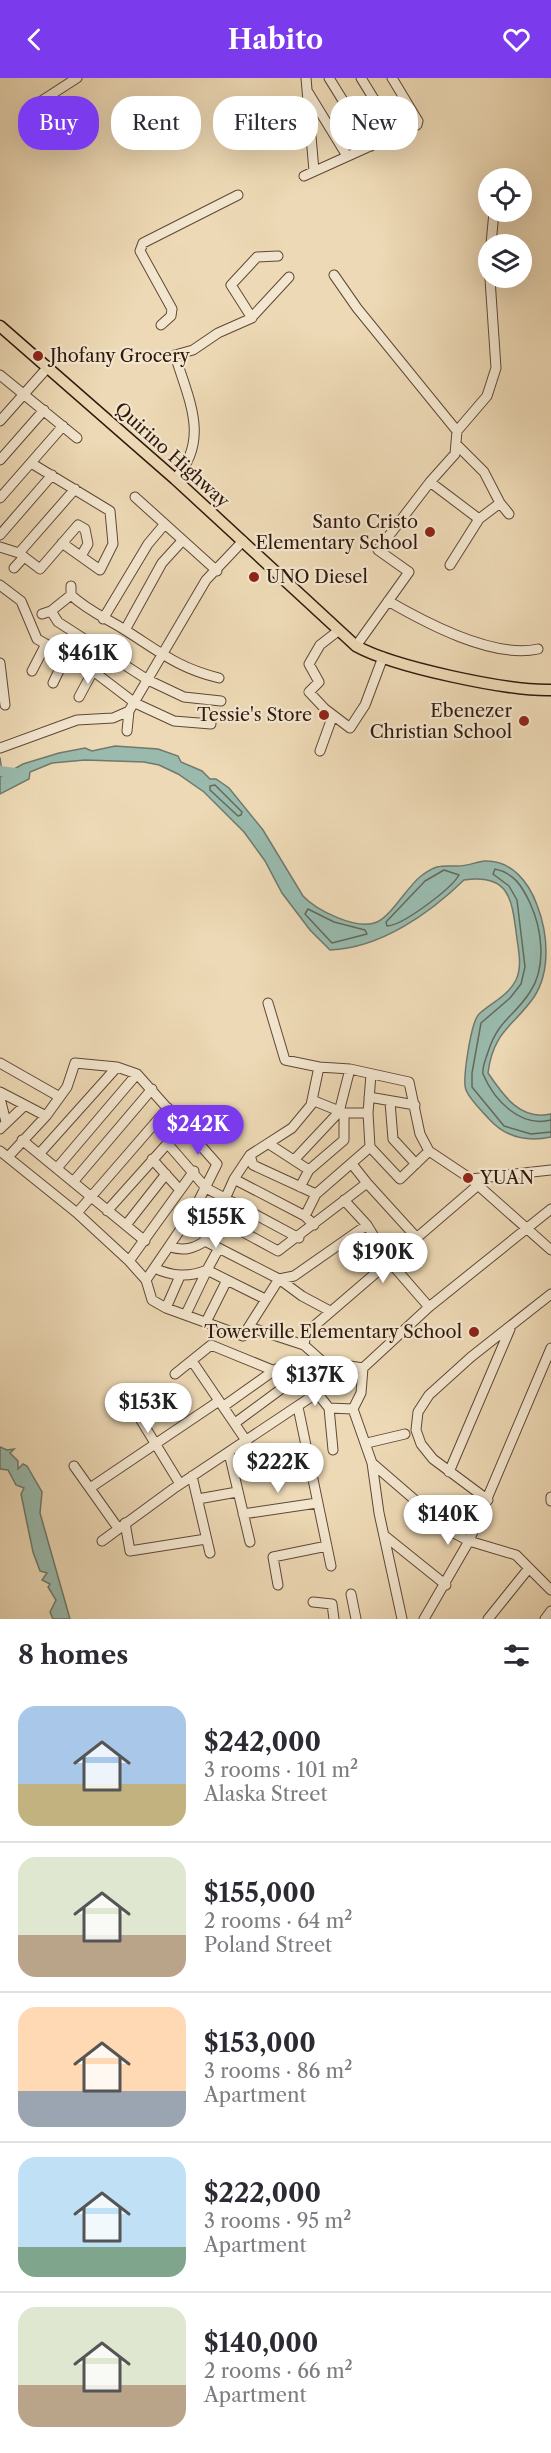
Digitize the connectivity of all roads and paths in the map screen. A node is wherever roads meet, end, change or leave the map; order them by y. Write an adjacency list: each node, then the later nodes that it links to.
1 (77, 78): 7 (street)
2 (306, 78): 6 (street)
3 (330, 78): 8 (street)
4 (361, 78): 9 (street)
5 (392, 78): 10 (street)
6 (307, 90): 12 (street); 13 (street)
7 (49, 96)
8 (341, 96)
9 (372, 96)
10 (402, 96)
11 (361, 150): 12 (street)
12 (347, 156): 13 (street)
13 (314, 171): 14 (street)
14 (304, 176)
15 (238, 195): 21 (street)
16 (278, 256): 20 (street)
17 (334, 275): 29 (street)
18 (289, 277): 20 (street)
19 (491, 288): 29 (street)
20 (253, 316): 35 (street)
21 (161, 324)
22 (0, 326): 23 (main road, Quirino Highway)
23 (48, 367): 25 (street); 35 (main road, Quirino Highway)
24 (0, 375): 25 (street)
25 (24, 393): 26 (street); 27 (street)
26 (44, 410): 28 (street); 32 (street)
27 (0, 421)
28 (63, 426): 30 (street); 33 (street)
29 (457, 430): 31 (street)
30 (77, 438)
31 (457, 445): 36 (street); 40 (street)
32 (0, 460)
33 (31, 463): 34 (street); 39 (street)
34 (52, 476): 37 (street); 44 (street)
35 (175, 479): 46 (main road, Quirino Highway)
36 (430, 482): 42 (street); 55 (street)
37 (75, 489): 49 (street); 50 (street)
38 (135, 497): 43 (street)
39 (0, 498)
40 (500, 503): 41 (street); 42 (street)
41 (509, 514)
42 (479, 519): 51 (street)
43 (164, 525): 45 (street); 56 (street)
44 (0, 535)
45 (182, 541): 53 (street); 57 (street)
46 (243, 541): 53 (street); 58 (main road, Quirino Highway)
47 (62, 543): 49 (street); 50 (street); 50 (street)
48 (0, 547): 49 (street)
49 (22, 555): 52 (street)
50 (81, 556)
51 (450, 565)
52 (14, 568)
53 (217, 571): 63 (street)
54 (0, 585): 59 (street)
55 (388, 601): 60 (street); 61 (street)
56 (103, 618): 57 (street); 69 (street)
57 (125, 630): 63 (street)
58 (338, 631): 60 (main road, Quirino Highway); 76 (street)
59 (46, 644): 62 (street); 66 (street)
60 (356, 646): 64 (main road, Quirino Highway)
61 (538, 649)
62 (66, 656): 67 (street); 70 (street)
63 (162, 656): 68 (street); 69 (street)
64 (383, 657): 71 (main road, Quirino Highway); 76 (street)
65 (0, 663): 74 (street)
66 (32, 671)
67 (93, 671): 72 (street); 75 (street)
68 (219, 678)
69 (148, 680): 73 (street); 75 (street)
70 (53, 683)
71 (551, 690)
72 (79, 697)
73 (221, 701)
74 (5, 705)
75 (132, 707): 77 (street); 78 (street); 79 (street)
76 (333, 715): 80 (street)
77 (211, 724)
78 (127, 731)
79 (0, 748)
80 (320, 751)
81 (268, 1003): 84 (street)
82 (0, 1063): 90 (street)
83 (117, 1067): 86 (street); 90 (street); 108 (street)
84 (319, 1067): 85 (street); 93 (street)
85 (350, 1069): 87 (street); 98 (street)
86 (137, 1074): 88 (street); 115 (street)
87 (371, 1074): 91 (street); 95 (street)
88 (152, 1089): 97 (street); 121 (street)
89 (0, 1092): 96 (street)
90 (58, 1096): 100 (street)
91 (369, 1097): 94 (street); 99 (street)
92 (0, 1098): 102 (street)
93 (312, 1100): 98 (street); 105 (street)
94 (390, 1102): 95 (street); 114 (street)
95 (415, 1105): 107 (street)
96 (24, 1106): 100 (street); 102 (street)
97 (168, 1108): 101 (street); 128 (street)
98 (342, 1112): 99 (street); 112 (street); 116 (street)
99 (368, 1113): 106 (street)
100 (46, 1116): 103 (street)
101 (184, 1125): 104 (street); 125 (street)
102 (3, 1126)
103 (22, 1140): 108 (street); 109 (street)
104 (168, 1143): 111 (street); 118 (street)
105 (269, 1144): 110 (street); 112 (street)
106 (370, 1147): 113 (street); 114 (street)
107 (429, 1151): 114 (street); 123 (street)
108 (40, 1153): 115 (street)
109 (4, 1154): 134 (street)
110 (250, 1155): 120 (street); 124 (street)
111 (152, 1159): 119 (street); 133 (street)
112 (295, 1159): 116 (street)
113 (352, 1164): 122 (street); 127 (street)
114 (416, 1164)
115 (57, 1168): 121 (street)
116 (309, 1170): 124 (street)
117 (551, 1170): 123 (street)
118 (194, 1171): 125 (street); 126 (street)
119 (166, 1174): 126 (street); 136 (street)
120 (234, 1179): 129 (street); 135 (street)
121 (73, 1182): 128 (street)
122 (367, 1183): 130 (street); 141 (street)
123 (474, 1183): 139 (street); 141 (street)
124 (300, 1187): 127 (street)
125 (206, 1188): 129 (street); 131 (street)
126 (179, 1189): 142 (street)
127 (316, 1194): 135 (street)
128 (90, 1197): 133 (street); 134 (street)
129 (225, 1199): 140 (street); 140 (street)
130 (344, 1200): 137 (street); 138 (street)
131 (195, 1208): 143 (street); 145 (street)
132 (551, 1209): 139 (street)
133 (107, 1211): 136 (street)
134 (77, 1213): 147 (street)
135 (305, 1216): 137 (street)
136 (126, 1225): 142 (street)
137 (314, 1225): 140 (street)
138 (367, 1225): 148 (street); 152 (street)
139 (526, 1228): 144 (street); 157 (street)
140 (299, 1238)
141 (417, 1238): 148 (street)
142 (145, 1241): 147 (street)
143 (205, 1241): 145 (street); 146 (street)
144 (549, 1244)
145 (170, 1247): 149 (street)
146 (219, 1248): 150 (street); 152 (street)
147 (129, 1261): 153 (street)
148 (389, 1261): 157 (street); 159 (street)
149 (153, 1268): 151 (street); 153 (street)
150 (207, 1270): 151 (street); 154 (street); 160 (street)
151 (180, 1276): 158 (street)
152 (279, 1279): 156 (street); 159 (street)
153 (146, 1280): 158 (street)
154 (226, 1280): 156 (street); 161 (street)
155 (551, 1294): 163 (street)
156 (266, 1299): 162 (street)
157 (429, 1307): 167 (street)
158 (166, 1308): 160 (street)
159 (330, 1311): 164 (street)
160 (186, 1314): 161 (street)
161 (206, 1322): 162 (street)
162 (249, 1327): 164 (street)
163 (511, 1327): 188 (street); 188 (street)
164 (304, 1345): 167 (street)
165 (551, 1348): 194 (street)
166 (192, 1361): 168 (street); 169 (street); 172 (street)
167 (363, 1368): 175 (street)
168 (276, 1370): 170 (street); 172 (street)
169 (175, 1374)
170 (296, 1378): 171 (street); 177 (street)
171 (317, 1393): 173 (street); 174 (street)
172 (222, 1403): 177 (street); 181 (street)
173 (298, 1407): 179 (street); 182 (street)
174 (329, 1408): 175 (street); 183 (street)
175 (353, 1409): 180 (street)
176 (139, 1418): 181 (street)
177 (235, 1423): 179 (street)
178 (405, 1434): 180 (street)
179 (247, 1442): 184 (street)
180 (367, 1443): 185 (street)
181 (154, 1446): 190 (street); 191 (street)
182 (308, 1449): 187 (street); 195 (street)
183 (333, 1450)
184 (229, 1453): 187 (street); 189 (street)
185 (372, 1463): 198 (street); 201 (street)
186 (74, 1466): 191 (street)
187 (234, 1466): 192 (street)
188 (449, 1472): 194 (street)
189 (192, 1476): 190 (street); 193 (street)
190 (180, 1484): 197 (street)
191 (90, 1488): 197 (street)
192 (237, 1492): 193 (street); 196 (street)
193 (198, 1499): 199 (street)
194 (488, 1500): 201 (street)
195 (317, 1503): 196 (street); 203 (street)
196 (243, 1514): 202 (street)
197 (122, 1525): 199 (street); 200 (street)
198 (385, 1536): 208 (street); 215 (street)
199 (206, 1539): 204 (street)
200 (102, 1541)
201 (469, 1541): 206 (street); 208 (street)
202 (250, 1542)
203 (327, 1546): 205 (street); 207 (street)
204 (210, 1552)
205 (331, 1566)
206 (529, 1568): 209 (street); 217 (street)
207 (278, 1585)
208 (446, 1585): 216 (street)
209 (551, 1590)
210 (351, 1594): 214 (street)
211 (313, 1602): 213 (street)
212 (551, 1611): 218 (street)
213 (334, 1619)
214 (356, 1619)
215 (402, 1619)
216 (424, 1619)
217 (488, 1619)
218 (545, 1619)

